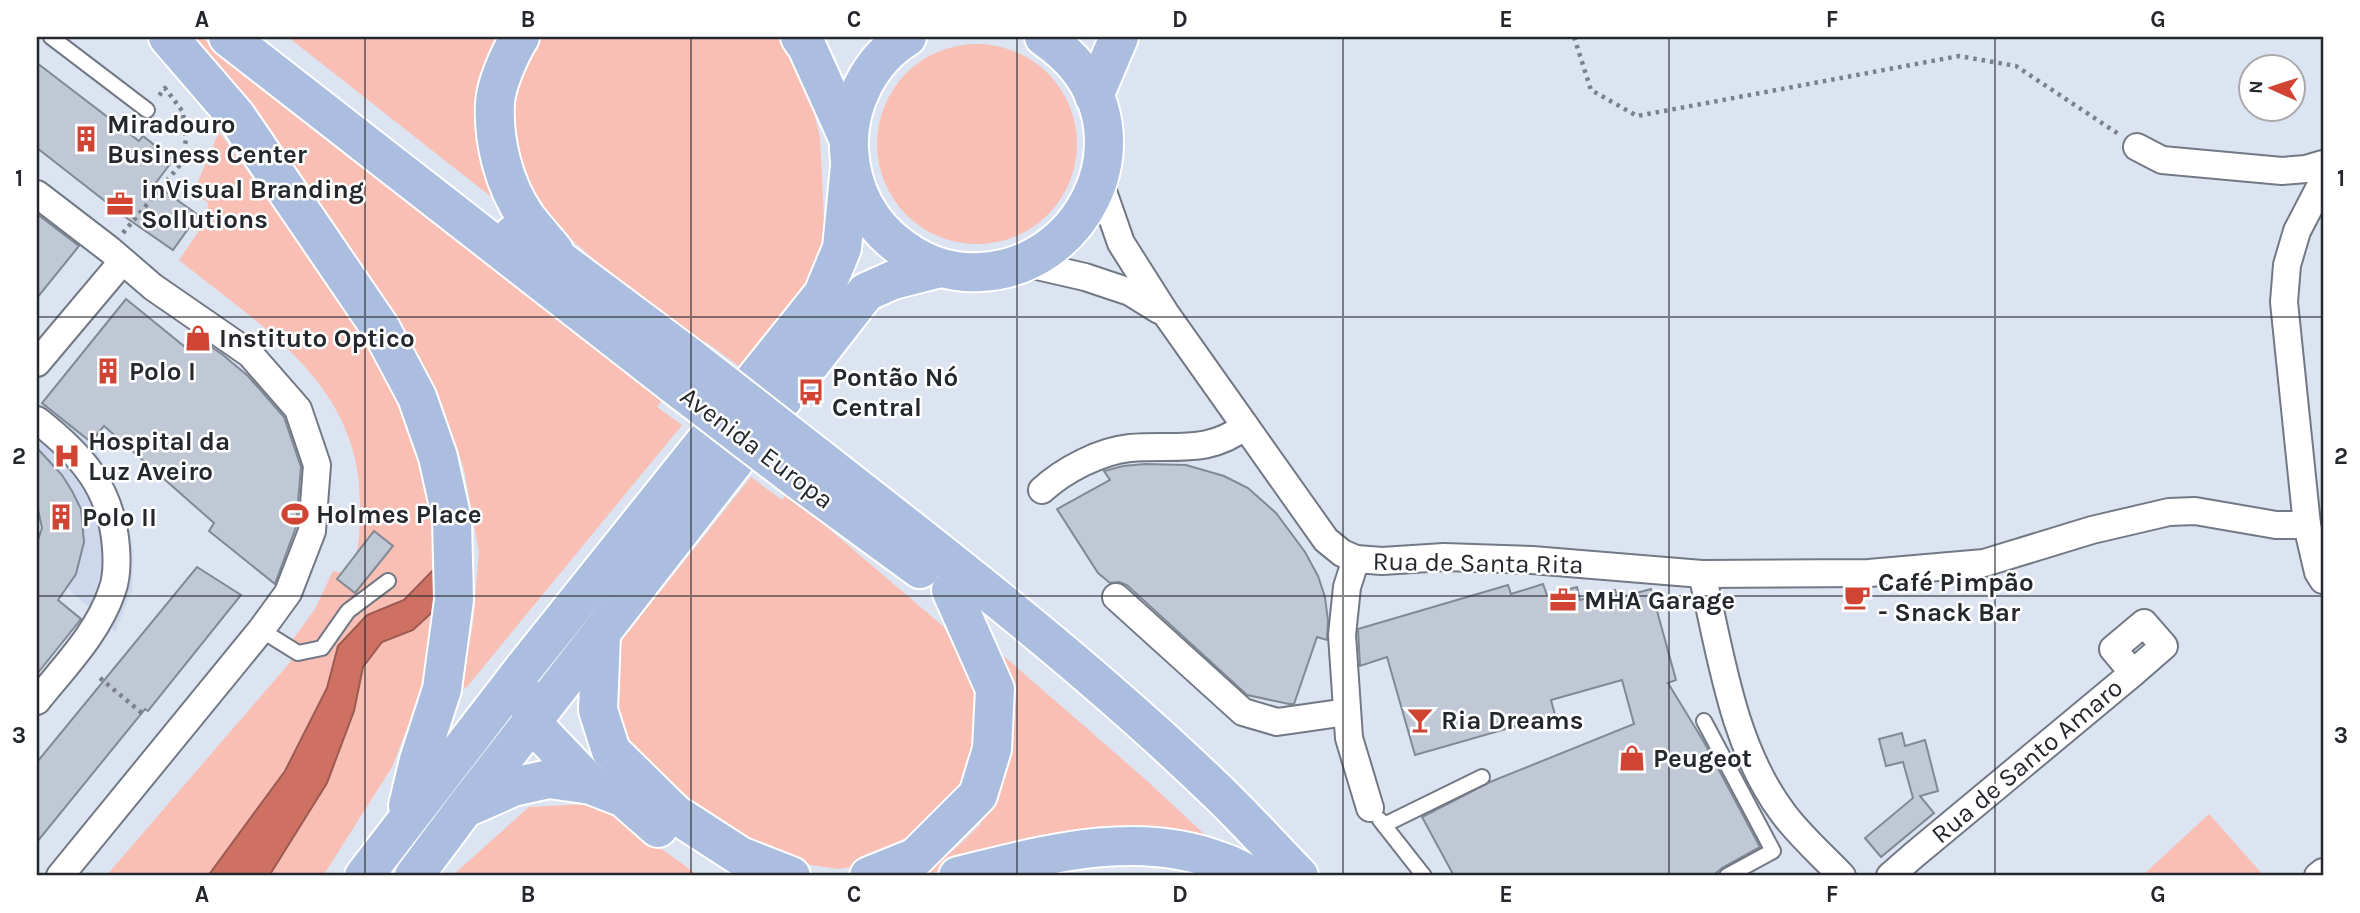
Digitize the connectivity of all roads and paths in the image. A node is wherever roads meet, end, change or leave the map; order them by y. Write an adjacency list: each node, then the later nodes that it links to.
1 (51, 37): 12 (lane)
2 (169, 37): 51 (main road)
3 (228, 37): 25 (main road, Avenida Europa)
4 (262, 37): 20 (main road, Avenida Europa)
5 (520, 37): 20 (main road)
6 (800, 37): 14 (main road)
7 (907, 37): 14 (main road)
8 (1044, 37): 11 (main road)
9 (1119, 37): 11 (main road)
10 (1574, 37): 13 (path)
11 (1094, 96): 16 (main road)
12 (147, 110): 19 (path)
13 (2137, 146): 15 (street)
14 (849, 152): 22 (main road); 38 (main road)
15 (2323, 164)
16 (1099, 180): 21 (main road); 23 (street, Rua de Santa Rita)
17 (2323, 181): 30 (street)
18 (37, 194): 19 (street)
19 (116, 256): 24 (street); 37 (street)
20 (561, 261): 25 (main road, Avenida Europa)
21 (1024, 263): 22 (main road); 23 (street, Rua de Santa Rita)
22 (940, 268): 39 (main road)
23 (1166, 314): 27 (street, Rua de Santa Rita)
24 (37, 363)
25 (683, 372): 28 (main road, Avenida Europa, bridge)
26 (37, 420): 42 (street)
27 (1245, 426): 29 (street); 31 (street, Rua de Santa Rita)
28 (806, 467): 35 (main road, Avenida Europa); 62 (main road, Avenida Europa)
29 (1042, 490)
30 (2315, 519): 32 (street, Rua de Santa Rita); 33 (street)
31 (1356, 559): 32 (street, Rua de Santa Rita); 43 (street)
32 (1702, 574): 65 (street)
33 (2323, 580)
34 (388, 581): 37 (lane)
35 (951, 590): 58 (main road); 61 (main road, Avenida Europa)
36 (1116, 597): 43 (street)
37 (261, 630): 53 (street)
38 (552, 635): 46 (main road); 51 (main road)
39 (601, 635): 46 (main road); 57 (main road)
40 (2133, 673): 66 (street, Rua de Santo Amaro)
41 (100, 678): 44 (path)
42 (37, 702)
43 (1347, 712): 50 (street)
44 (143, 714)
45 (1704, 721): 64 (lane)
46 (532, 723): 48 (main road); 49 (main road)
47 (1482, 777): 50 (lane)
48 (592, 785): 49 (main road); 56 (main road)
49 (464, 809): 55 (main road)
50 (1377, 817): 63 (lane)
51 (405, 821): 54 (main road)
52 (2323, 872): 67 (street)
53 (60, 876)
54 (364, 876)
55 (414, 876)
56 (732, 876)
57 (791, 876)
58 (869, 876)
59 (958, 876): 60 (main road)
60 (1251, 876)
61 (1271, 876)
62 (1300, 876)
63 (1424, 876)
64 (1727, 876)
65 (1842, 876)
66 (1890, 876)
67 (2318, 876)

